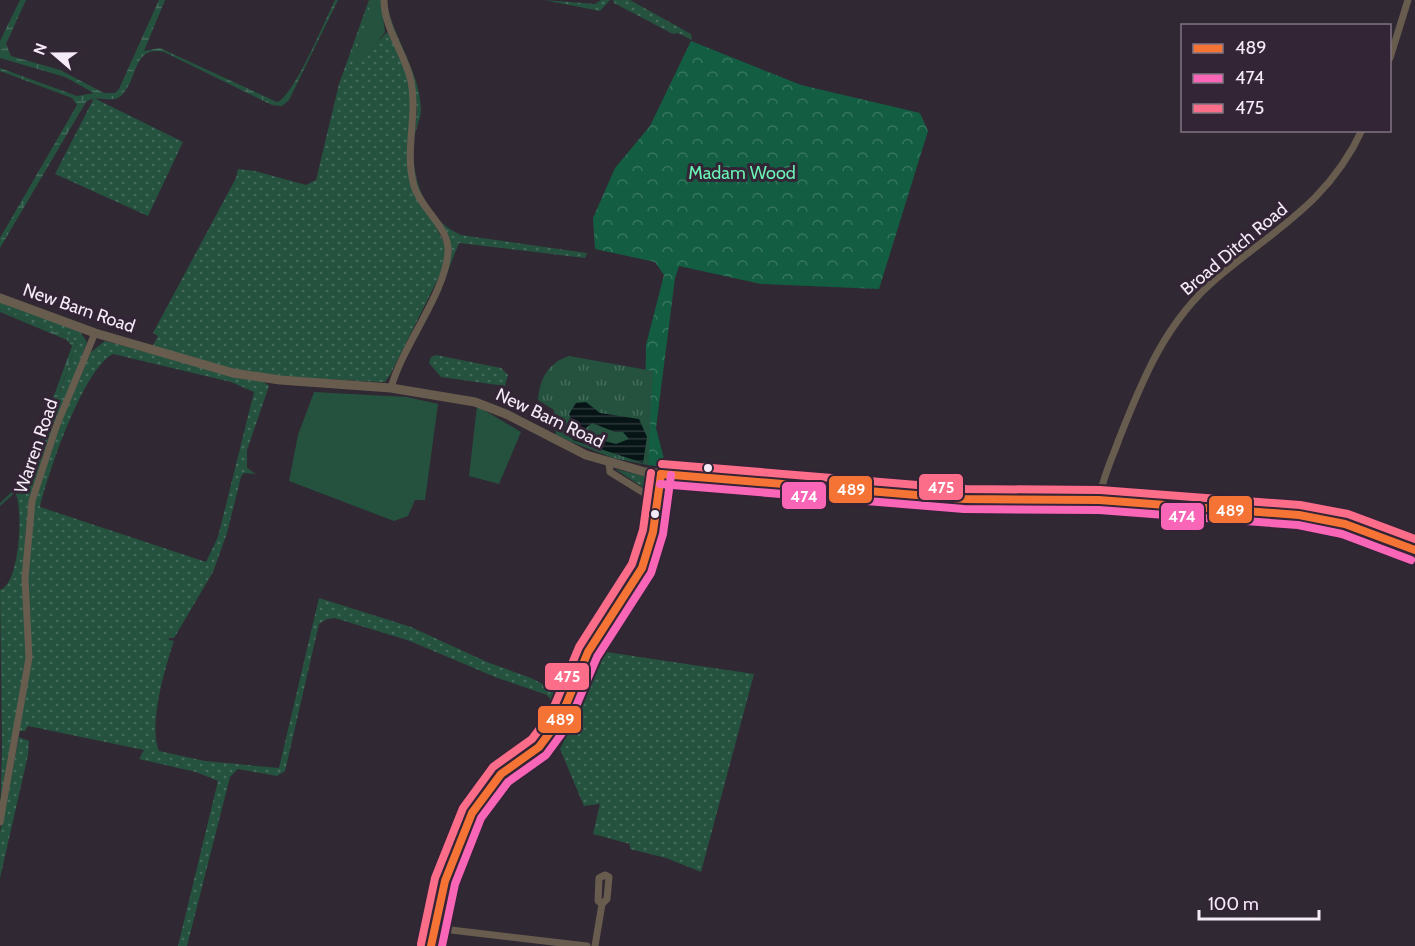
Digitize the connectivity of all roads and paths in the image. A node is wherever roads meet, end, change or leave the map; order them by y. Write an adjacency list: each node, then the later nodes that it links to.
1 (384, 0): 7 (street)
2 (1408, 0): 3 (street)
3 (1391, 52)
4 (1361, 132): 10 (street, Broad Ditch Road)
5 (0, 298): 6 (street, New Barn Road)
6 (95, 333): 7 (street, New Barn Road); 13 (street, Warren Road)
7 (392, 388): 8 (street, New Barn Road)
8 (609, 464): 9 (street, New Barn Road); 11 (street)
9 (661, 474): 10 (street, New Barn Road); 11 (street)
10 (1099, 500): 12 (street, New Barn Road)
11 (657, 501): 15 (street)
12 (1415, 550)
13 (0, 822)
14 (602, 904): 18 (street)
15 (434, 928): 16 (street); 17 (street)
16 (431, 946)
17 (587, 946)
18 (595, 946)

